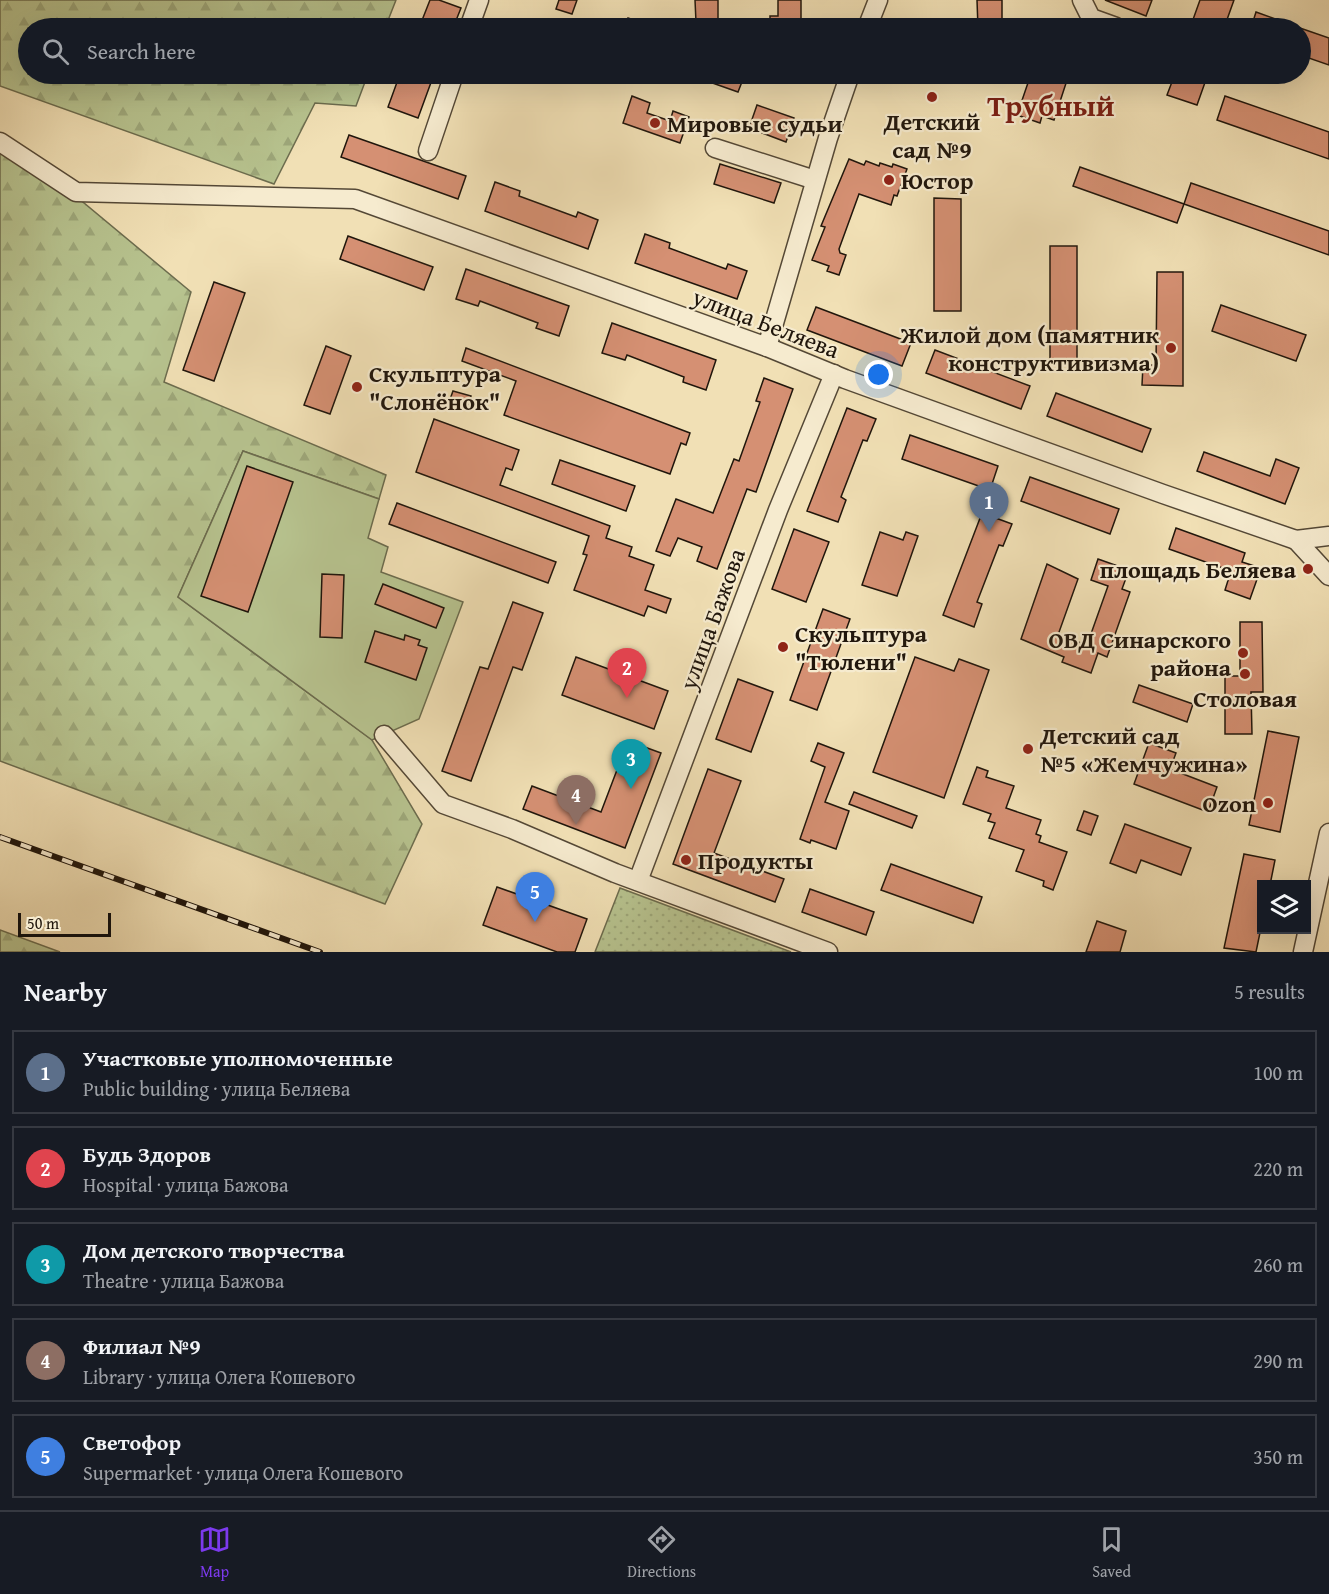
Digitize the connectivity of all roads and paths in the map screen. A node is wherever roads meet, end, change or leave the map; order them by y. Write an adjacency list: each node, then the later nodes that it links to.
1 (479, 0): 4 (street)
2 (878, 0): 5 (street)
3 (1082, 0): 6 (street)
4 (473, 18)
5 (871, 18)
6 (1091, 18)
7 (451, 84): 11 (street)
8 (847, 84): 12 (street)
9 (0, 142): 13 (street, улица Беляева)
10 (715, 148): 12 (street)
11 (428, 151)
12 (815, 180): 13 (street)
13 (767, 347): 14 (street, улица Беляева)
14 (834, 374): 16 (street, улица Беляева); 20 (street, улица Бажова)
15 (1329, 536): 16 (street, улица Беляева)
16 (1296, 540): 17 (street, улица Беляева)
17 (1329, 576)
18 (384, 735): 20 (street)
19 (1329, 833): 22 (street)
20 (638, 881): 21 (street)
21 (828, 952)
22 (1303, 952)

